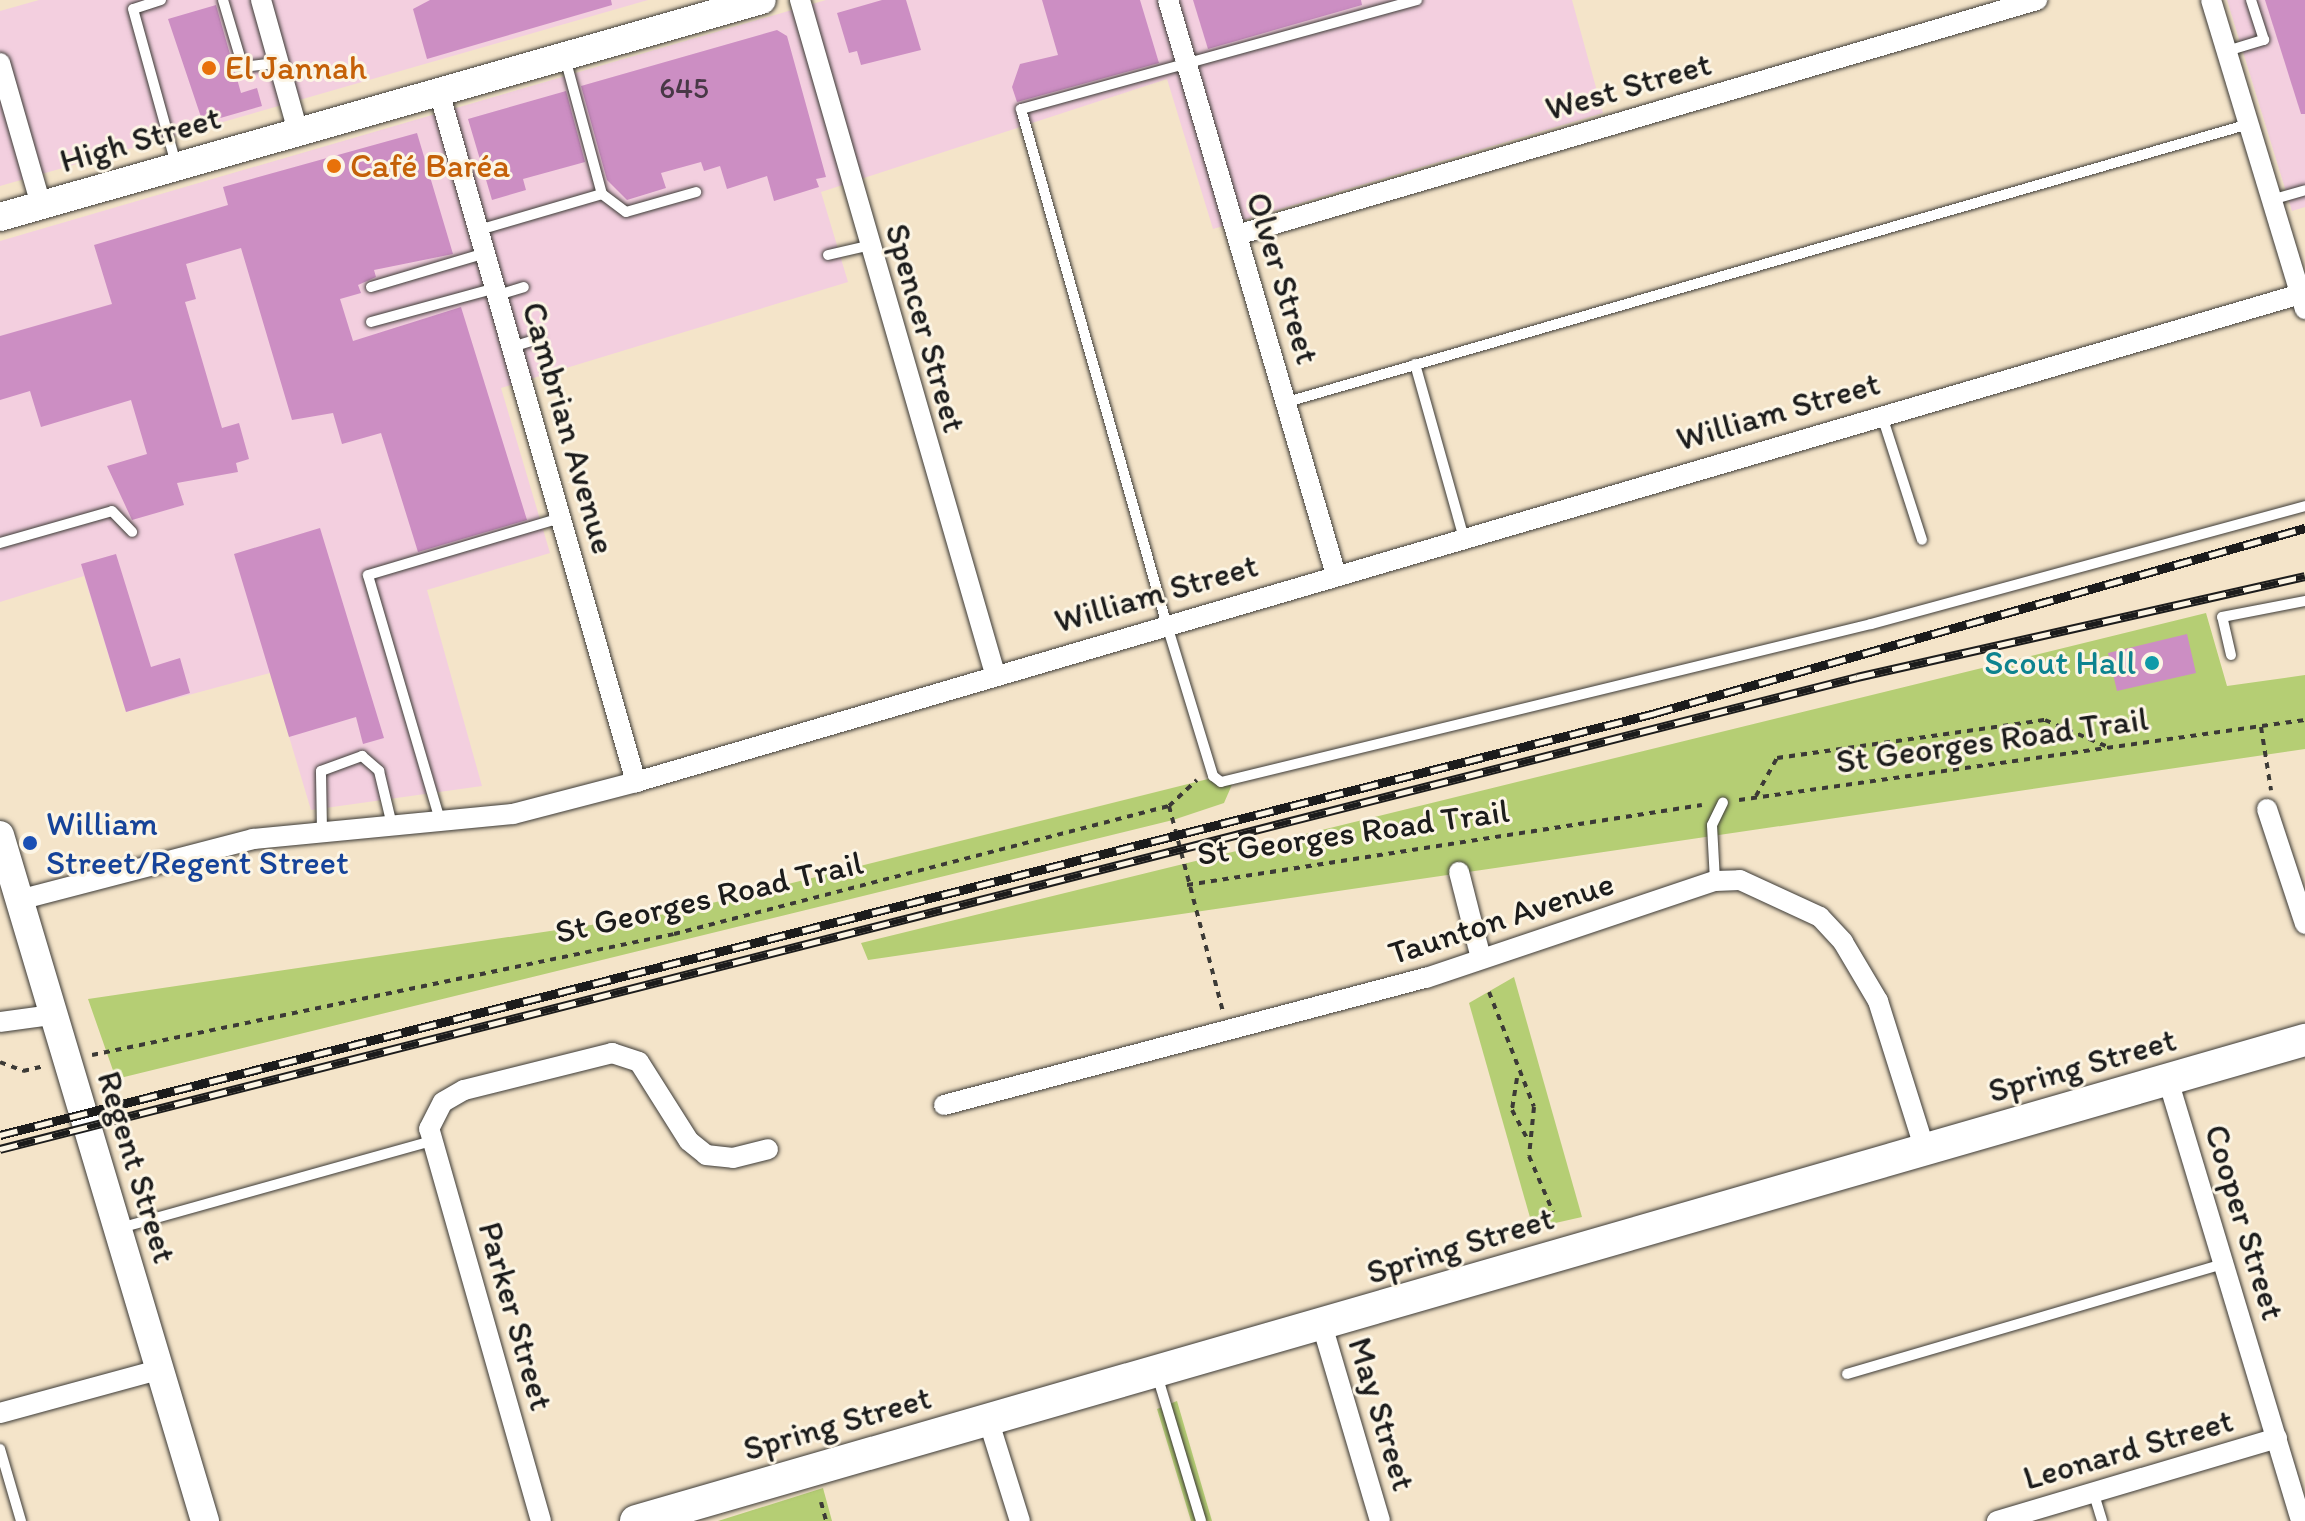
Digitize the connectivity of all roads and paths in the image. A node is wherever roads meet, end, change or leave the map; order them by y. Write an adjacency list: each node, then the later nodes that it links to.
1 (161, 0): 19 (lane)
2 (223, 0): 14 (lane)
3 (261, 0): 14 (street)
4 (762, 0): 12 (main road, High Street)
5 (800, 0): 28 (street, Spencer Street)
6 (1168, 0): 15 (street, Olver Street)
7 (1417, 0): 15 (lane)
8 (2037, 0): 27 (street, West Street)
9 (2211, 0): 11 (street)
10 (2251, 0): 11 (lane)
11 (2227, 51): 17 (street)
12 (565, 56): 16 (main road, High Street); 22 (lane)
13 (0, 63): 24 (street)
14 (278, 63): 18 (street)
15 (1187, 63): 27 (street, Olver Street); 49 (lane)
16 (439, 92): 18 (main road, High Street); 26 (street, Cambrian Avenue)
17 (2249, 124): 23 (street); 38 (lane)
18 (298, 132): 19 (main road, High Street)
19 (177, 166): 24 (main road, High Street)
20 (2305, 190): 23 (lane)
21 (696, 192): 22 (lane)
22 (602, 194): 26 (lane)
23 (2271, 200): 34 (street)
24 (41, 205): 25 (main road, High Street)
25 (0, 217)
26 (479, 230): 29 (street, Cambrian Avenue)
27 (1237, 235): 39 (street, Olver Street)
28 (867, 246): 30 (lane); 51 (street, Spencer Street)
29 (486, 253): 31 (lane); 33 (street, Cambrian Avenue)
30 (828, 255)
31 (371, 287)
32 (524, 287): 33 (lane)
33 (497, 291): 35 (lane); 37 (street, Cambrian Avenue)
34 (2303, 302): 40 (street, William Street)
35 (371, 322)
36 (539, 339): 37 (lane)
37 (512, 347): 42 (street, Cambrian Avenue)
38 (1415, 364): 39 (lane); 44 (lane)
39 (1287, 402): 47 (street, Olver Street)
40 (1881, 414): 44 (street, William Street); 45 (lane)
41 (2305, 506): 55 (lane)
42 (561, 518): 56 (street, Cambrian Avenue); 61 (lane)
43 (132, 532): 46 (lane)
44 (1464, 538): 47 (street, William Street)
45 (1922, 540)
46 (0, 543)
47 (1336, 575): 49 (street, William Street)
48 (2305, 601): 50 (lane)
49 (1166, 622): 51 (street, William Street); 55 (lane)
50 (2231, 655)
51 (995, 674): 56 (street, William Street)
52 (2305, 720): 53 (path, St Georges Road Trail)
53 (2261, 727): 54 (path, St Georges Road Trail); 60 (path)
54 (2110, 748): 57 (path, St Georges Road Trail); 57 (path)
55 (1210, 765): 59 (path)
56 (636, 782): 61 (street, William Street)
57 (1756, 797): 58 (path, St Georges Road Trail)
58 (1723, 802): 66 (lane); 67 (path, St Georges Road Trail)
59 (1169, 806): 67 (path, St Georges Road Trail); 76 (path, St Georges Road Trail)
60 (2267, 809): 69 (street)
61 (440, 820): 62 (street, William Street)
62 (392, 825): 63 (street, William Street); 63 (lane)
63 (322, 831): 68 (street, William Street)
64 (0, 835): 68 (main road, Regent Street)
65 (1459, 872): 70 (street)
66 (1715, 881): 70 (street, Taunton Avenue); 83 (street, Taunton Avenue)
67 (1187, 885): 74 (path)
68 (19, 900): 72 (main road, Regent Street)
69 (2305, 924)
70 (1481, 958): 74 (street, Taunton Avenue)
71 (1489, 992): 77 (path)
72 (52, 1015): 73 (street); 85 (main road, Regent Street)
73 (0, 1022)
74 (1228, 1030): 79 (street, Taunton Avenue)
75 (2305, 1040): 78 (main road, Spring Street)
76 (104, 1052)
77 (1517, 1078): 81 (path); 81 (path)
78 (2168, 1080): 83 (main road, Spring Street); 86 (street, Cooper Street)
79 (944, 1105)
80 (431, 1135): 82 (street); 85 (lane); 99 (street, Parker Street)
81 (1528, 1140): 84 (path)
82 (768, 1149)
83 (1925, 1150): 87 (main road, Spring Street)
84 (1553, 1212)
85 (120, 1228): 88 (main road, Regent Street)
86 (2224, 1264): 90 (lane); 93 (street, Cooper Street)
87 (1322, 1325): 89 (main road, Spring Street); 104 (street, May Street)
88 (162, 1369): 91 (street); 98 (main road, Regent Street)
89 (1157, 1373): 92 (main road, Spring Street); 103 (lane)
90 (1847, 1374)
91 (0, 1413)
92 (988, 1419): 100 (main road, Spring Street); 102 (street)
93 (2277, 1438): 95 (street, Leonard Street); 107 (street, Cooper Street)
94 (0, 1449): 97 (lane)
95 (2093, 1491): 105 (street, Leonard Street); 106 (lane)
96 (821, 1502): 101 (path)
97 (21, 1521)
98 (205, 1521)
99 (541, 1521)
100 (636, 1521)
101 (826, 1521)
102 (1020, 1521)
103 (1201, 1521)
104 (1380, 1521)
105 (1997, 1521)
106 (2102, 1521)
107 (2301, 1521)

